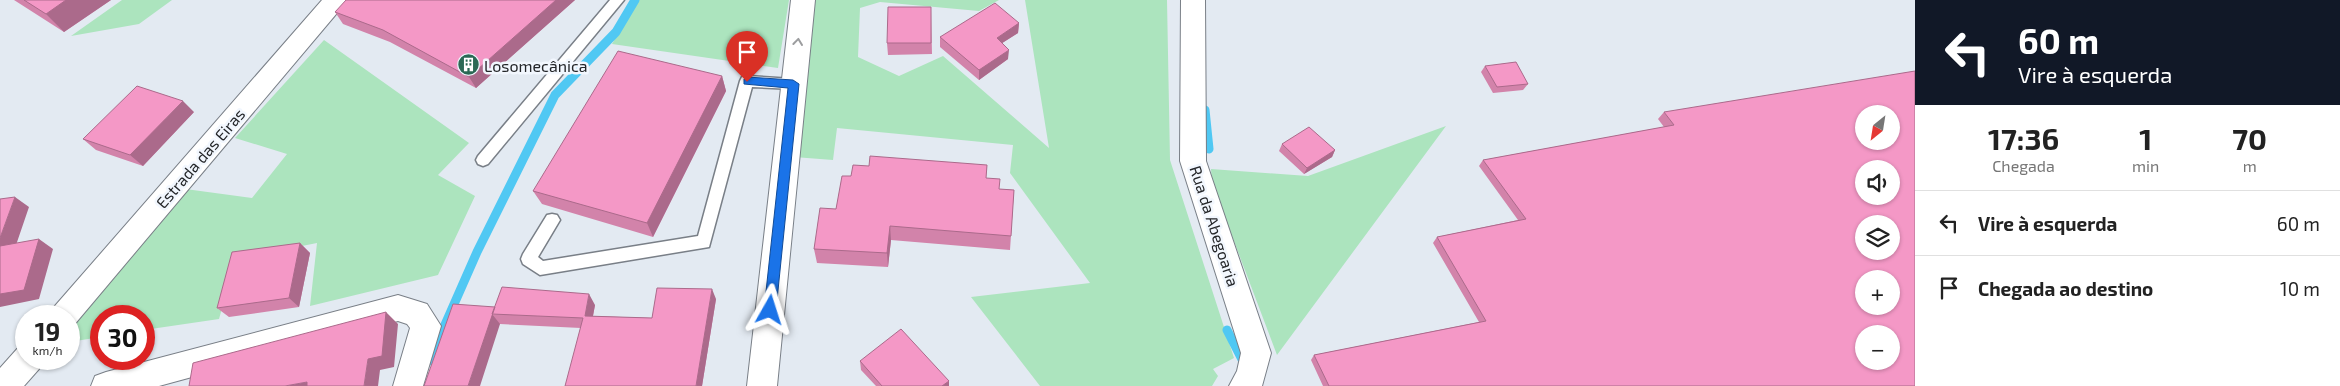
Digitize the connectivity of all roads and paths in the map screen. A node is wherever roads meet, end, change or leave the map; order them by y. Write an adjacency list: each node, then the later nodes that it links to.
1 (336, 0): 8 (street, Estrada das Eiras)
2 (617, 0): 6 (lane)
3 (804, 0): 5 (street, one-way to 3)
4 (1193, 0): 14 (street, Rua da Abegoaria)
5 (793, 84): 7 (lane); 13 (street)
6 (484, 160)
7 (552, 220)
8 (73, 305)
9 (18, 370): 10 (street)
10 (4, 386)
11 (106, 386): 12 (street)
12 (408, 386)
13 (762, 386)
14 (1244, 386)

